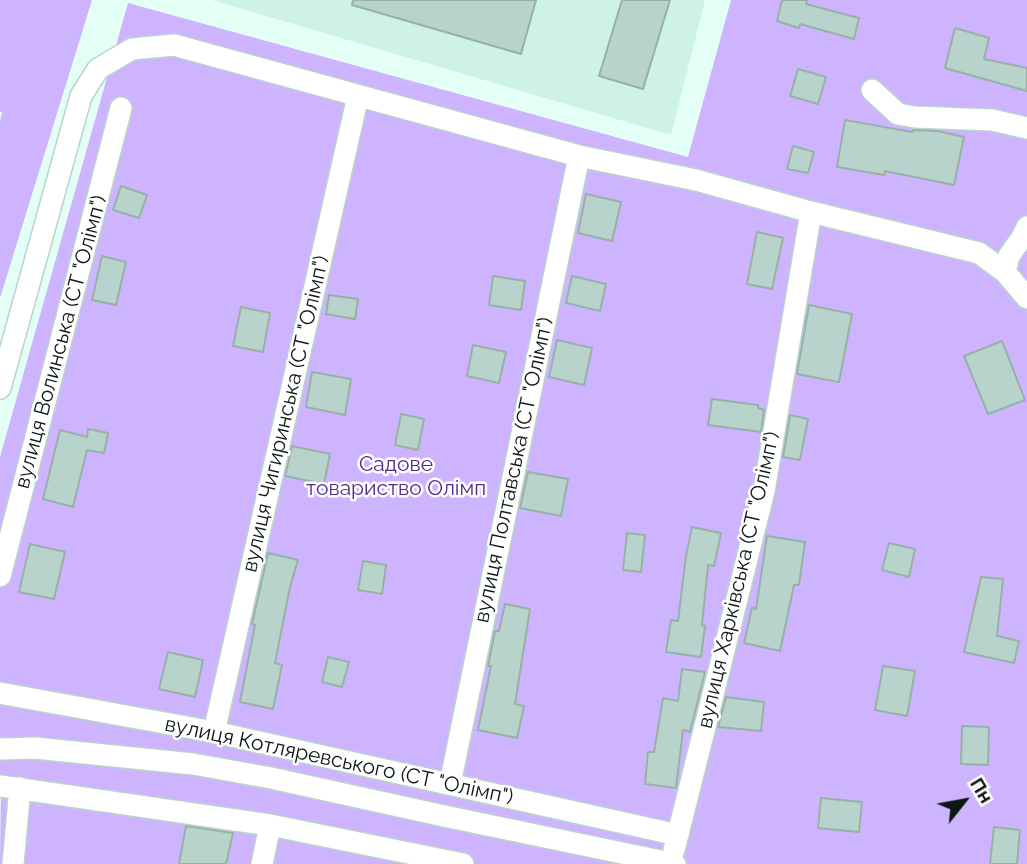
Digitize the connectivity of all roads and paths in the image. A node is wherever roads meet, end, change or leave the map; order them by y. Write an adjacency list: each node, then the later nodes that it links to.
1 (872, 90): 4 (street)
2 (358, 96): 5 (street); 10 (street); 13 (street, вулиця Чигиринська (СТ "Олімп"))
3 (121, 108): 11 (street, вулиця Волинська (СТ "Олімп"))
4 (1027, 128)
5 (579, 156): 6 (street); 15 (street, вулиця Полтавська (СТ "Олімп"))
6 (811, 212): 8 (street); 18 (street, вулиця Харківська (СТ "Олімп"))
7 (1027, 227): 8 (street)
8 (1005, 272): 9 (street)
9 (1027, 298)
10 (0, 388)
11 (0, 576)
12 (0, 693): 13 (street, вулиця Котляревського (СТ "Олімп"))
13 (214, 733): 15 (street, вулиця Котляревського (СТ "Олімп"))
14 (0, 750): 22 (street)
15 (450, 784): 18 (street, вулиця Котляревського (СТ "Олімп"))
16 (10, 787): 17 (street); 19 (street)
17 (270, 824): 20 (street); 21 (street)
18 (678, 835): 22 (street, вулиця Харківська (СТ "Олімп"))
19 (13, 864)
20 (262, 864)
21 (463, 864)
22 (673, 864)

